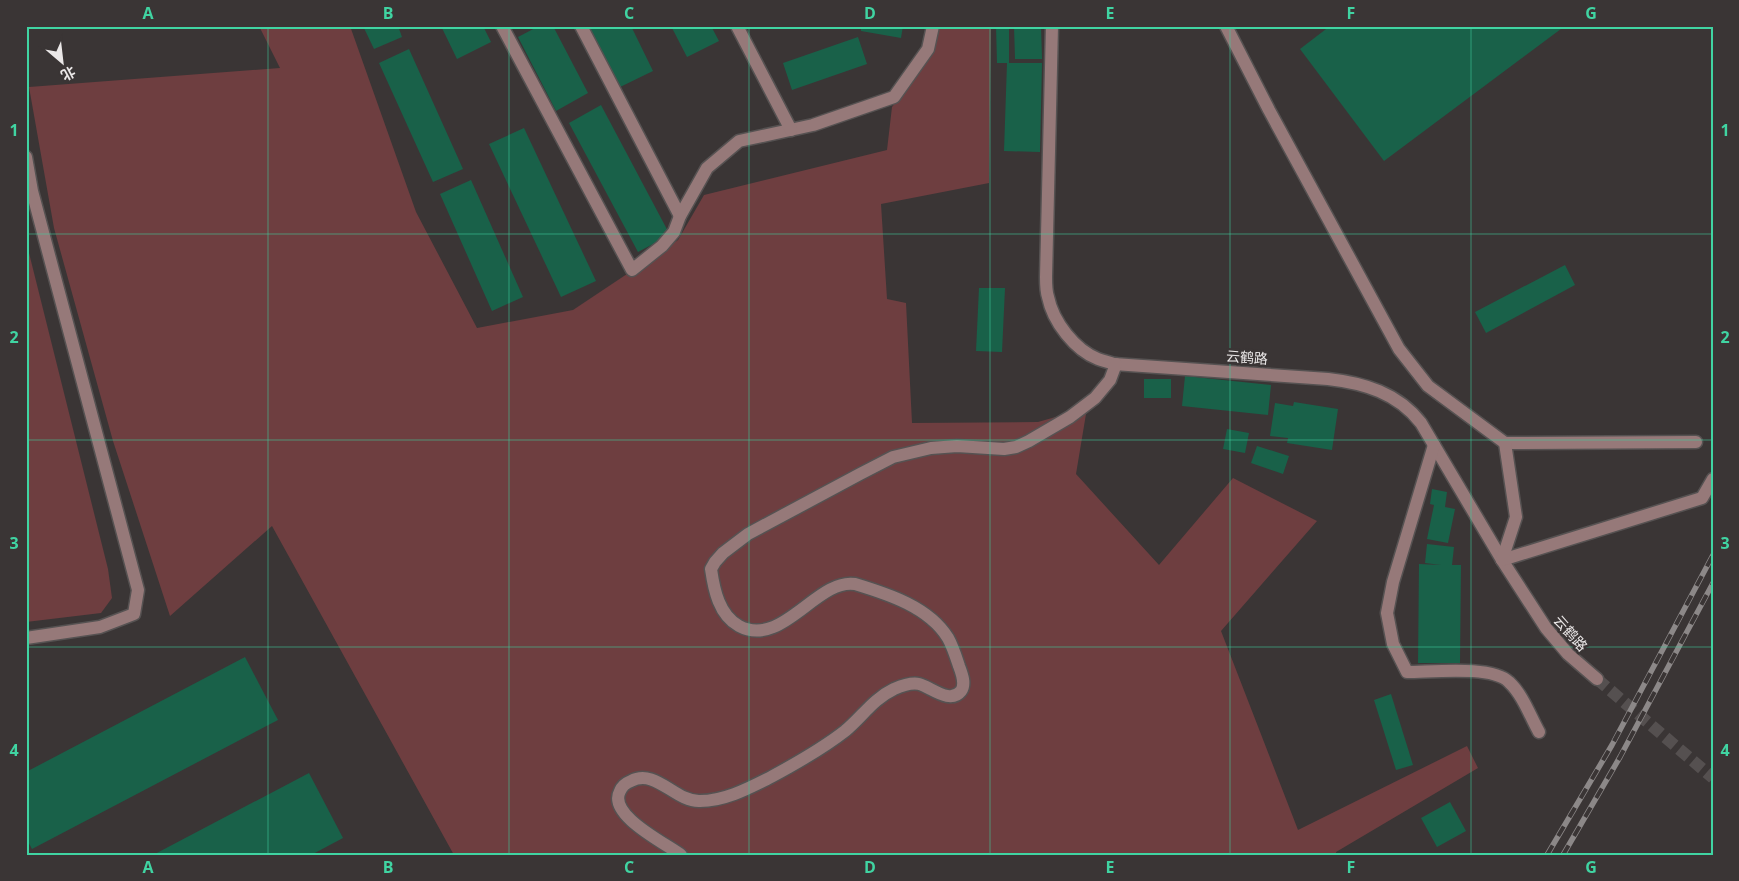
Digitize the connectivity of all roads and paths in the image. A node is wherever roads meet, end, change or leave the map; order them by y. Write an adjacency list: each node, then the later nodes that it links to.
1 (502, 26): 9 (street)
2 (581, 26): 9 (street)
3 (737, 26): 7 (street)
4 (932, 26): 7 (street)
5 (1052, 26): 10 (street, 云鹤路)
6 (1226, 26): 12 (street)
7 (791, 130): 9 (street)
8 (26, 157): 16 (street)
9 (680, 216)
10 (1116, 364): 13 (street, 云鹤路); 19 (street)
11 (1696, 442): 12 (street)
12 (1504, 443): 15 (street)
13 (1434, 445): 15 (street, 云鹤路); 18 (street)
14 (1713, 479): 15 (street)
15 (1502, 560): 17 (street, 云鹤路)
16 (26, 638)
17 (1597, 679)
18 (1538, 732)
19 (680, 855)

